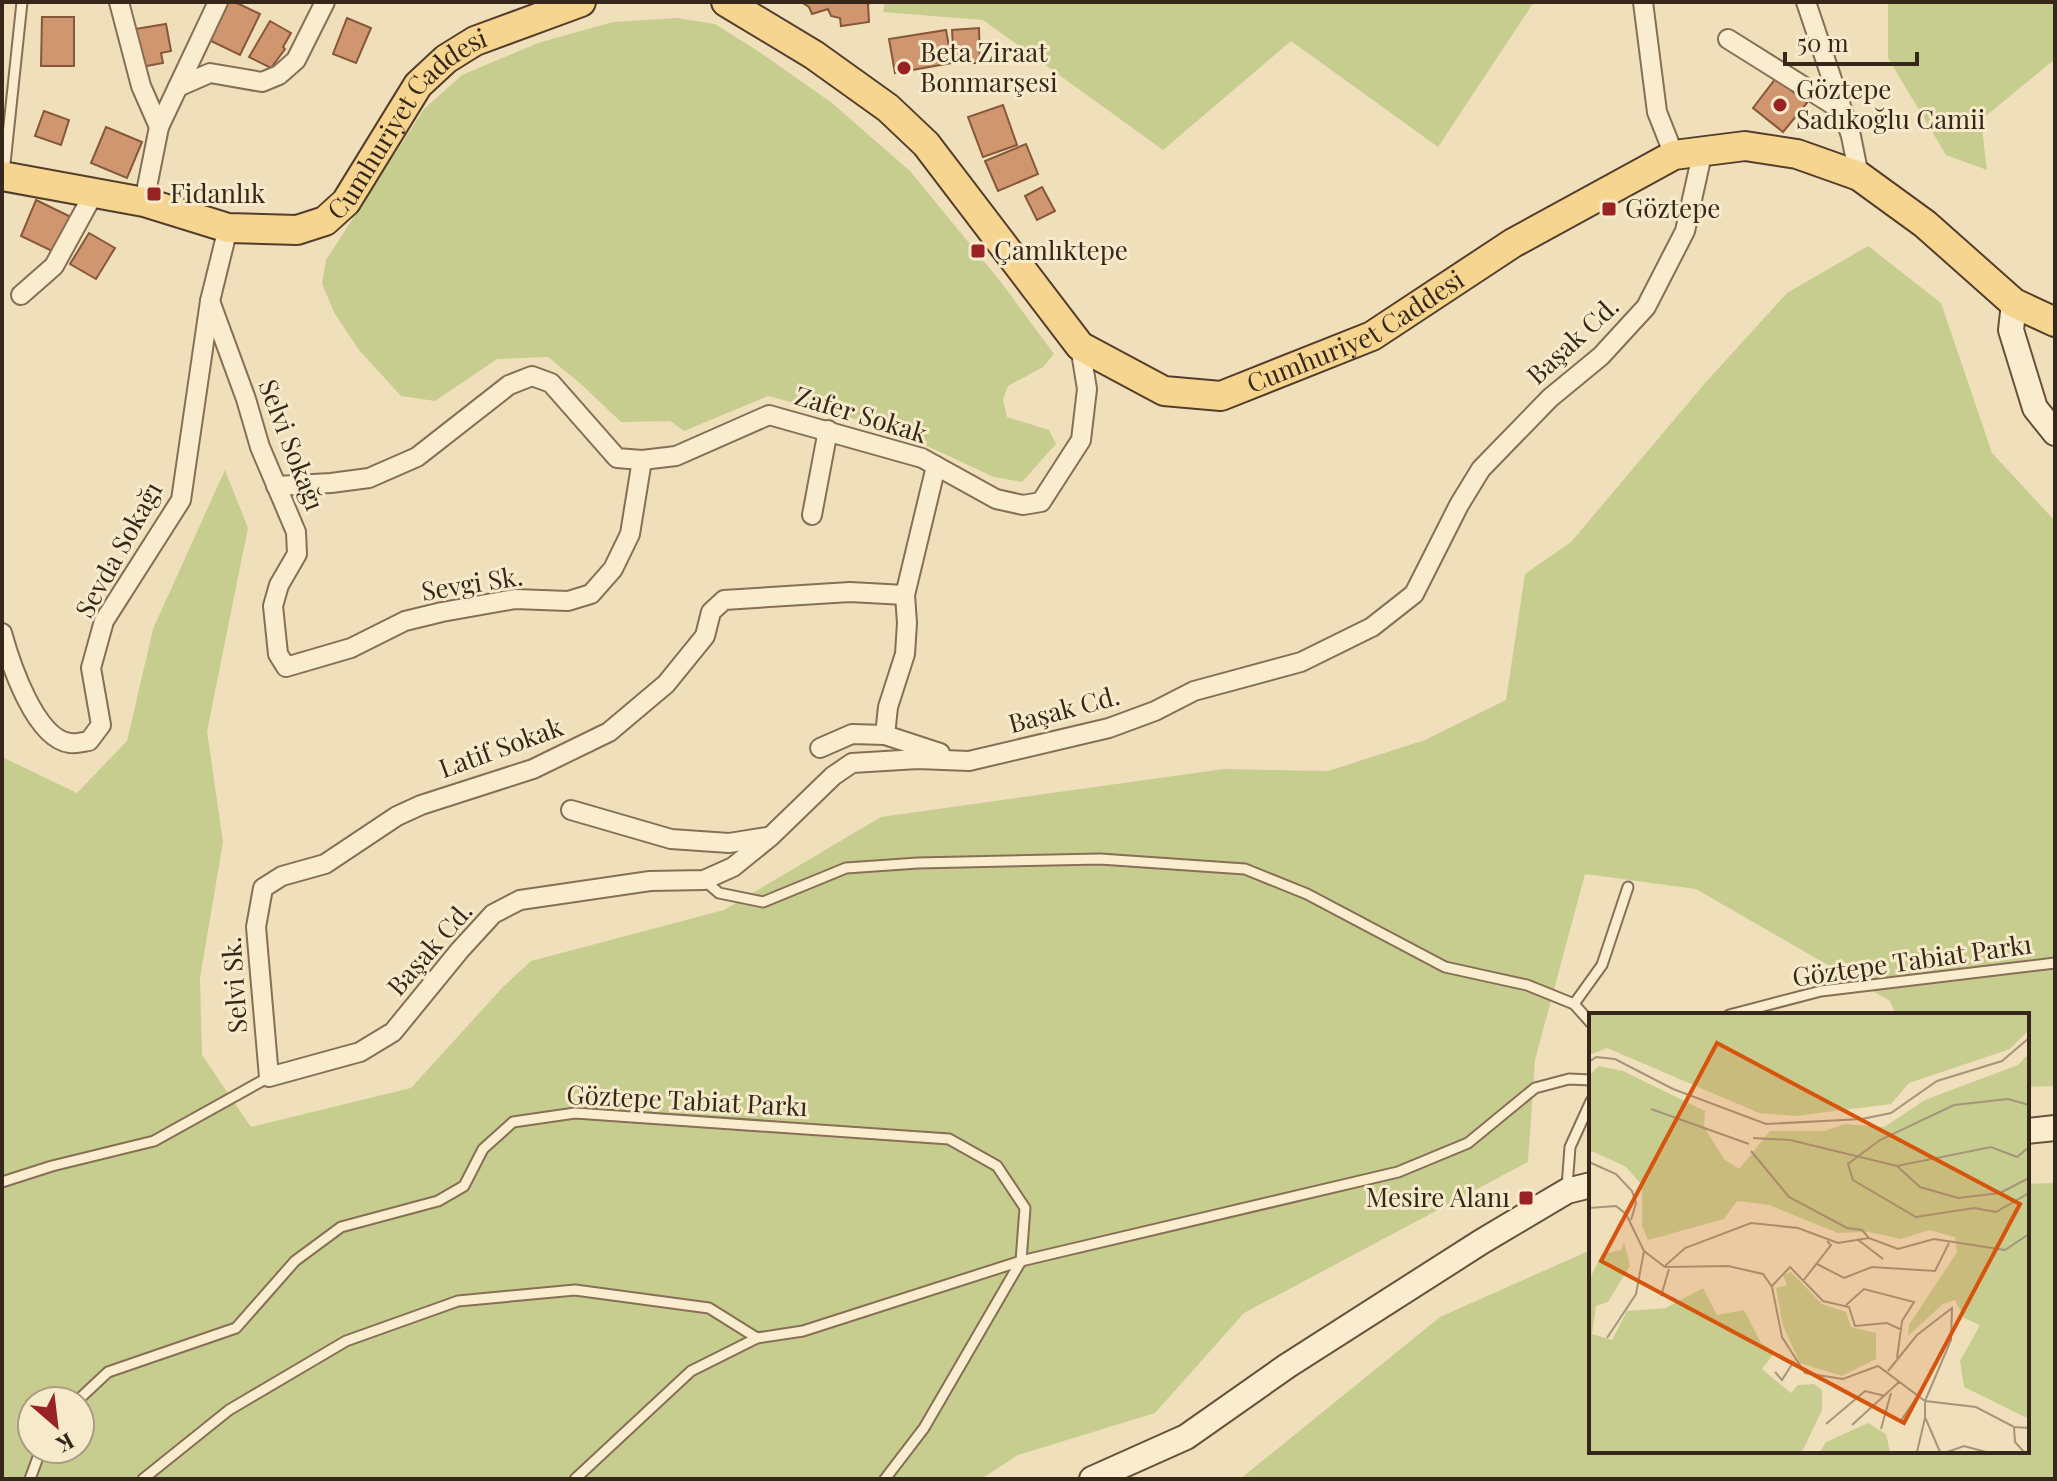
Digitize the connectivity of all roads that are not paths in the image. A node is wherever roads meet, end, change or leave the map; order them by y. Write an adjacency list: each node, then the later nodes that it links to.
1 (22, 2): 16 (lane)
2 (119, 2): 13 (street)
3 (218, 2): 11 (street)
4 (325, 2): 11 (street)
5 (581, 2): 20 (main road, Cumhuriyet Caddesi)
6 (726, 2): 9 (main road, Cumhuriyet Caddesi)
7 (1643, 2): 15 (street)
8 (1806, 2): 12 (street)
9 (754, 9): 25 (main road, Cumhuriyet Caddesi)
10 (1728, 39): 12 (street)
11 (178, 87): 13 (street)
12 (1843, 111): 17 (street)
13 (159, 127): 19 (street)
14 (1703, 150): 15 (main road, Cumhuriyet Caddesi); 17 (main road, Cumhuriyet Caddesi); 37 (street, Başak Cd.)
15 (1674, 155): 25 (main road, Cumhuriyet Caddesi)
16 (3, 176): 18 (main road, Cumhuriyet Caddesi)
17 (1859, 176): 23 (main road, Cumhuriyet Caddesi)
18 (94, 193): 19 (main road, Cumhuriyet Caddesi); 21 (street)
19 (144, 202): 20 (main road, Cumhuriyet Caddesi)
20 (228, 228): 22 (street, Sevda Sokağı)
21 (21, 295)
22 (210, 301): 30 (street, Selvi Sokağı); 33 (street, Sevda Sokağı)
23 (2014, 303): 24 (main road, Cumhuriyet Caddesi); 27 (main road)
24 (2055, 322)
25 (1080, 346): 29 (street, Zafer Sokak)
26 (828, 430): 28 (street, Zafer Sokak); 29 (street, Zafer Sokak); 31 (street)
27 (2055, 433)
28 (642, 460): 30 (street, Zafer Sokak); 34 (street, Sevgi Sk.)
29 (936, 466): 32 (street)
30 (276, 486): 34 (street, Selvi Sokağı)
31 (812, 515)
32 (905, 595): 35 (street); 42 (street, Latif Sokak)
33 (2, 633)
34 (278, 654)
35 (885, 735): 36 (street); 37 (street)
36 (820, 748)
37 (969, 761): 39 (street, Başak Cd.)
38 (571, 810): 39 (street)
39 (770, 837): 40 (street, Başak Cd.)
40 (704, 880): 44 (lane); 47 (street, Başak Cd.)
41 (1628, 887): 44 (lane)
42 (263, 888): 47 (street, Selvi Sk.)
43 (2055, 963): 45 (lane, Göztepe Tabiat Parkı)
44 (1574, 1004): 46 (lane)
45 (1737, 1013)
46 (1589, 1021)
47 (269, 1077): 52 (lane)
48 (1589, 1080): 54 (lane)
49 (1589, 1105): 53 (lane)
50 (2055, 1128): 51 (main road)
51 (2029, 1131)
52 (2, 1182)
53 (1579, 1188): 60 (main road)
54 (1021, 1261): 55 (lane); 56 (lane, Göztepe Tabiat Parkı); 59 (lane, Göztepe Tabiat Parkı)
55 (757, 1338): 57 (lane); 58 (lane)
56 (94, 1385)
57 (143, 1479)
58 (575, 1479)
59 (885, 1479)
60 (1092, 1479)

